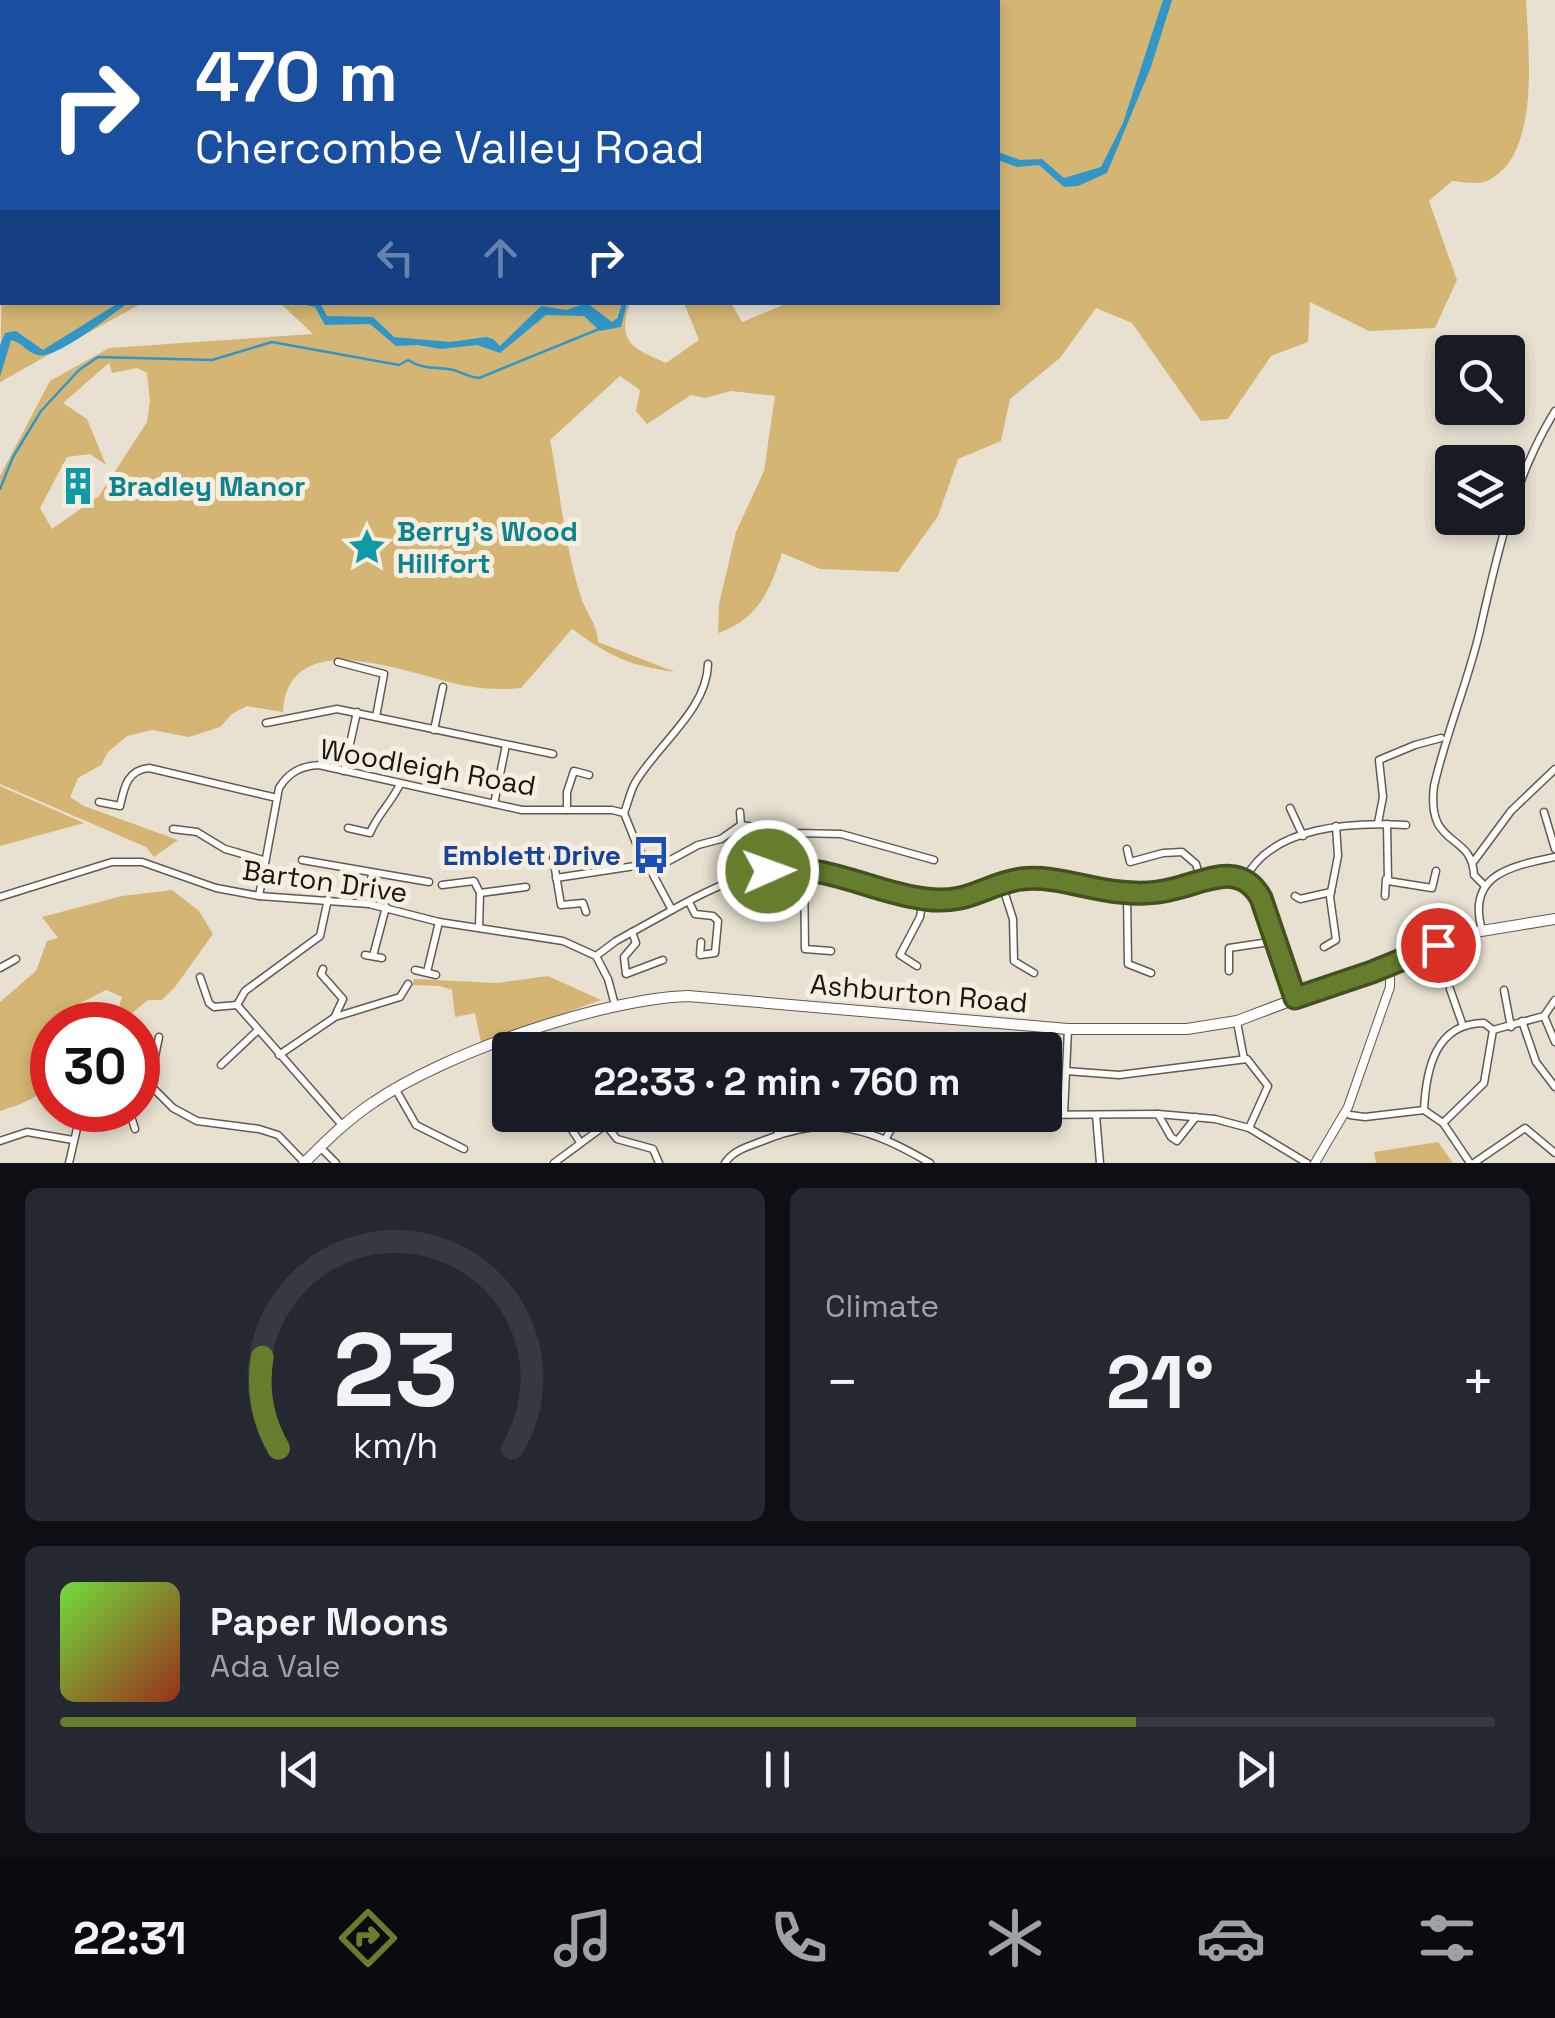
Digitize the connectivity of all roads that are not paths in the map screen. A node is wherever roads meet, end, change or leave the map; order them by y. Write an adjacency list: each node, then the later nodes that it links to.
1 (1555, 411): 39 (street)
2 (338, 662): 6 (street)
3 (708, 664): 23 (street)
4 (443, 687): 8 (street)
5 (357, 712): 6 (street); 7 (street); 13 (street)
6 (376, 717): 8 (street)
7 (266, 723)
8 (434, 730): 10 (street)
9 (1441, 738): 24 (street)
10 (506, 745): 11 (street); 18 (street)
11 (553, 754)
12 (1555, 769): 39 (street)
13 (344, 771): 15 (street, Woodleigh Road); 16 (street, Woodleigh Road)
14 (589, 775): 20 (street, Woodleigh Road)
15 (400, 784): 18 (street, Woodleigh Road); 29 (street)
16 (277, 798): 17 (street); 35 (street)
17 (99, 802)
18 (494, 804): 20 (street, Woodleigh Road)
19 (1290, 808): 30 (street)
20 (567, 810): 23 (street, Woodleigh Road)
21 (740, 812): 25 (street)
22 (1544, 812): 32 (street)
23 (624, 813): 38 (street)
24 (1383, 824): 26 (street); 27 (street); 46 (street)
25 (741, 825): 37 (street); 41 (street)
26 (1406, 825)
27 (1336, 826): 30 (street); 51 (street)
28 (173, 828): 35 (street)
29 (348, 828)
30 (1303, 836): 45 (street)
31 (1127, 848): 47 (street)
32 (1555, 849)
33 (552, 852): 44 (street)
34 (1555, 857): 49 (street)
35 (263, 860): 55 (street)
36 (302, 860): 43 (street)
37 (934, 860)
38 (646, 861): 41 (street); 44 (street)
39 (1473, 862): 49 (street)
40 (804, 868): 59 (street); 60 (street); 73 (street)
41 (652, 870): 63 (street)
42 (1436, 871): 46 (street)
43 (372, 873): 52 (street); 61 (street)
44 (556, 878): 64 (street)
45 (1245, 879): 47 (street); 70 (street)
46 (1386, 879): 57 (street)
47 (1201, 880): 53 (street)
48 (1002, 885): 53 (street); 59 (street); 85 (street)
49 (1486, 886): 68 (street)
50 (526, 887): 52 (street)
51 (1331, 892): 56 (street); 72 (street)
52 (480, 893): 67 (street)
53 (1127, 893): 86 (street)
54 (0, 896): 55 (street, Barton Drive)
55 (258, 896): 58 (street, Barton Drive)
56 (1296, 896)
57 (1385, 896)
58 (328, 899): 61 (street, Barton Drive); 95 (street)
59 (923, 899): 79 (street)
60 (689, 902): 63 (street); 71 (street)
61 (369, 904): 62 (street, Barton Drive)
62 (386, 907): 66 (street, Barton Drive); 74 (street)
63 (672, 910): 69 (street)
64 (586, 912)
65 (1555, 919): 68 (main road, Ashburton Road)
66 (439, 922): 67 (street, Barton Drive); 84 (street)
67 (479, 928): 75 (street, Barton Drive)
68 (1482, 930): 78 (main road, Ashburton Road)
69 (632, 932): 75 (street); 76 (street)
70 (1276, 940): 83 (street); 92 (street)
71 (701, 942)
72 (1324, 948)
73 (831, 951)
74 (373, 956)
75 (596, 956): 96 (street)
76 (663, 960)
77 (14, 965): 80 (street)
78 (1390, 965): 92 (main road, Ashburton Road); 148 (street)
79 (918, 966)
80 (0, 968)
81 (323, 968): 93 (street)
82 (415, 970): 84 (street)
83 (1230, 971)
84 (427, 972): 87 (street)
85 (1034, 973)
86 (1151, 974)
87 (436, 975)
88 (200, 976): 95 (street)
89 (408, 984): 97 (street)
90 (1450, 989): 102 (street)
91 (1504, 990): 103 (street)
92 (1295, 998): 100 (main road, Ashburton Road)
93 (343, 999): 97 (street); 99 (street)
94 (1555, 1000): 98 (street)
95 (237, 1005): 106 (street)
96 (615, 1006): 104 (main road, Ashburton Road); 107 (main road, Ashburton Road)
97 (360, 1008): 99 (street)
98 (1544, 1016): 101 (street); 108 (street)
99 (335, 1017): 110 (street)
100 (1237, 1020): 104 (main road, Ashburton Road); 111 (street)
101 (1522, 1022): 103 (street); 114 (street)
102 (1463, 1026): 105 (street); 117 (street)
103 (1512, 1026): 105 (street)
104 (1068, 1029): 113 (street)
105 (1494, 1030): 123 (street)
106 (257, 1031): 110 (street); 112 (street)
107 (529, 1032)
108 (1555, 1042)
109 (492, 1046): 115 (main road, Ashburton Road)
110 (280, 1055): 124 (street)
111 (1244, 1059): 113 (street); 125 (street)
112 (221, 1065)
113 (1066, 1071): 118 (street)
114 (1555, 1087)
115 (396, 1088): 124 (main road, Ashburton Road); 137 (street)
116 (160, 1096): 140 (street)
117 (1424, 1110): 121 (street); 123 (street)
118 (1064, 1114): 120 (street)
119 (1158, 1114): 120 (street); 122 (street); 122 (street)
120 (1096, 1115): 146 (street)
121 (1350, 1115)
122 (1196, 1117): 125 (street)
123 (1443, 1123): 149 (street)
124 (342, 1126): 136 (main road, Ashburton Road)
125 (1248, 1128): 147 (street)
126 (76, 1132): 133 (street)
127 (573, 1132): 135 (street)
128 (594, 1132): 135 (street)
129 (611, 1132): 143 (street)
130 (889, 1132): 132 (street)
131 (779, 1134): 132 (street); 144 (street)
132 (886, 1138): 145 (street)
133 (73, 1140): 134 (street); 139 (street)
134 (0, 1142)
135 (580, 1142): 142 (street)
136 (320, 1147): 140 (main road, Ashburton Road); 141 (street)
137 (464, 1149)
138 (1555, 1153): 149 (street)
139 (69, 1163)
140 (304, 1163)
141 (336, 1163)
142 (554, 1163)
143 (659, 1163)
144 (725, 1163)
145 (930, 1163)
146 (1100, 1163)
147 (1306, 1163)
148 (1316, 1163)
149 (1472, 1163)

